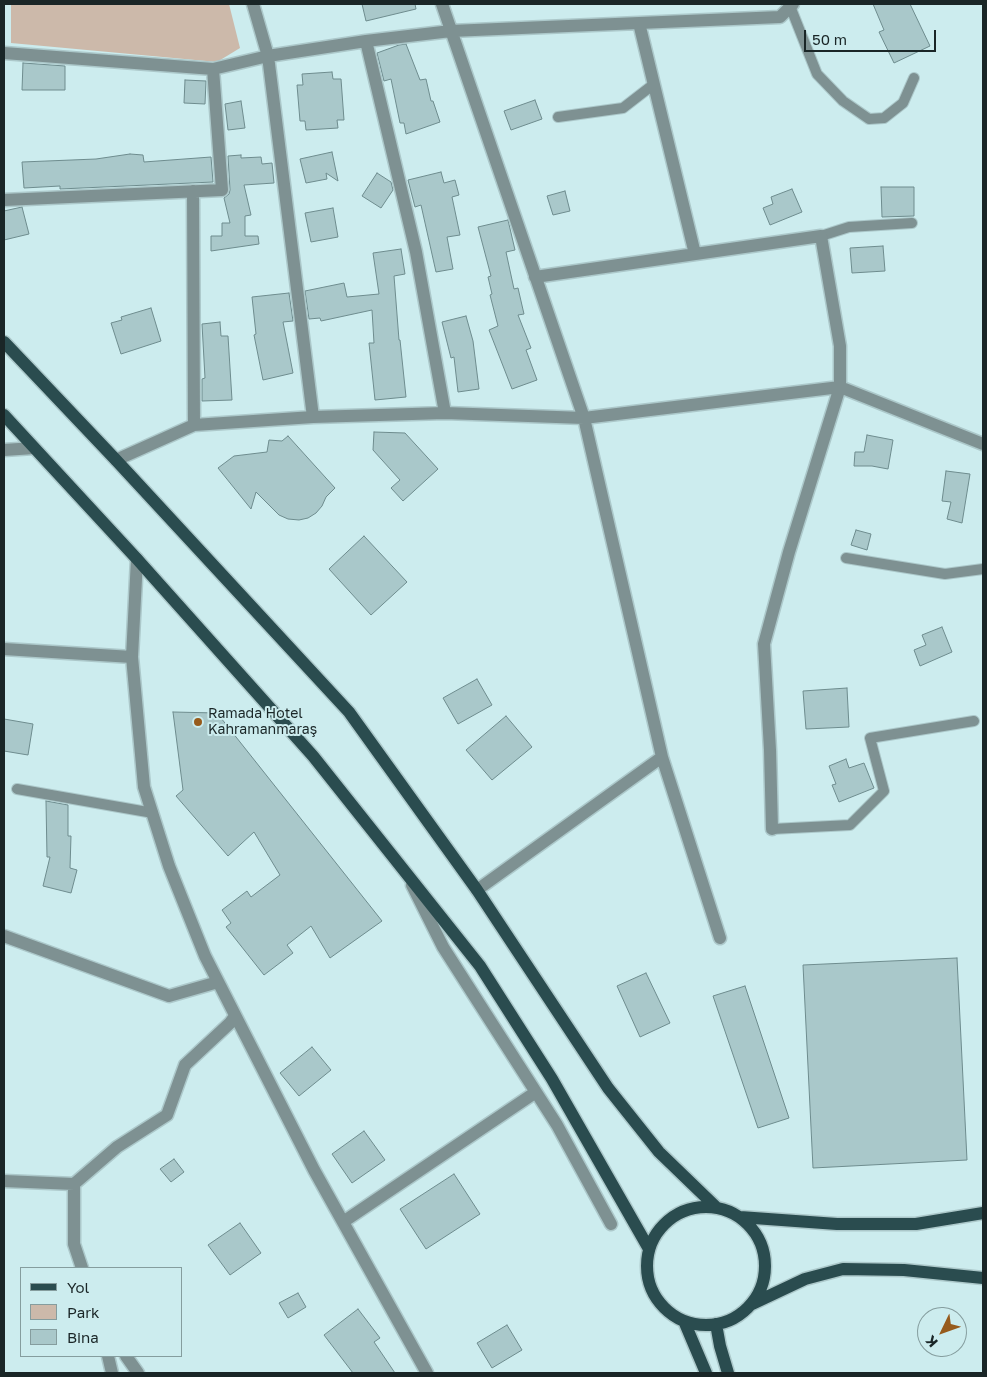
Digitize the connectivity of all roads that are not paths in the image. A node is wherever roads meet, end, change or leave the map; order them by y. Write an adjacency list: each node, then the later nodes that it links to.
1 (253, 4): 8 (street)
2 (442, 4): 5 (street)
3 (791, 5): 4 (street); 10 (lane)
4 (639, 23): 5 (street); 11 (street)
5 (451, 31): 6 (street); 18 (street)
6 (366, 41): 8 (street); 21 (street)
7 (4, 53): 9 (street)
8 (268, 56): 9 (street); 23 (street)
9 (213, 69): 13 (street)
10 (914, 78)
11 (654, 84): 12 (lane); 17 (street)
12 (558, 117)
13 (193, 191): 14 (street); 25 (street)
14 (4, 200)
15 (912, 224): 16 (lane)
16 (821, 236): 17 (street); 20 (street)
17 (695, 254): 18 (street)
18 (536, 277): 24 (street)
19 (4, 342): 29 (main road)
20 (840, 387): 24 (street); 26 (street); 39 (street)
21 (445, 413): 23 (street); 24 (street)
22 (4, 415): 27 (main road)
23 (313, 417): 25 (street)
24 (584, 418): 36 (street)
25 (194, 425): 29 (street)
26 (983, 444)
27 (34, 448): 28 (street); 31 (main road)
28 (4, 450)
29 (116, 460): 41 (main road)
30 (846, 558): 32 (lane)
31 (137, 559): 34 (street); 40 (main road)
32 (983, 569)
33 (4, 649): 34 (street)
34 (132, 657): 38 (street)
35 (974, 720): 39 (lane)
36 (662, 757): 41 (street); 43 (street)
37 (17, 789): 38 (lane)
38 (153, 813): 44 (street)
39 (772, 829)
40 (406, 874): 46 (street); 54 (main road)
41 (477, 890): 49 (main road)
42 (4, 936): 44 (street)
43 (720, 938)
44 (218, 982): 45 (street)
45 (235, 1016): 48 (street); 52 (street)
46 (536, 1092): 52 (street); 53 (street)
47 (4, 1181): 48 (street)
48 (74, 1184): 55 (street)
49 (717, 1208): 51 (main road); 54 (main road)
50 (983, 1213): 51 (main road)
51 (740, 1217): 57 (main road)
52 (343, 1222): 64 (street)
53 (610, 1224)
54 (649, 1249): 58 (main road)
55 (82, 1267)
56 (983, 1278): 57 (main road)
57 (752, 1304): 59 (main road)
58 (684, 1321): 59 (main road); 65 (main road)
59 (716, 1324): 66 (main road)
60 (108, 1357): 62 (street)
61 (127, 1357): 63 (street)
62 (112, 1373)
63 (138, 1373)
64 (427, 1373)
65 (706, 1373)
66 (728, 1373)

